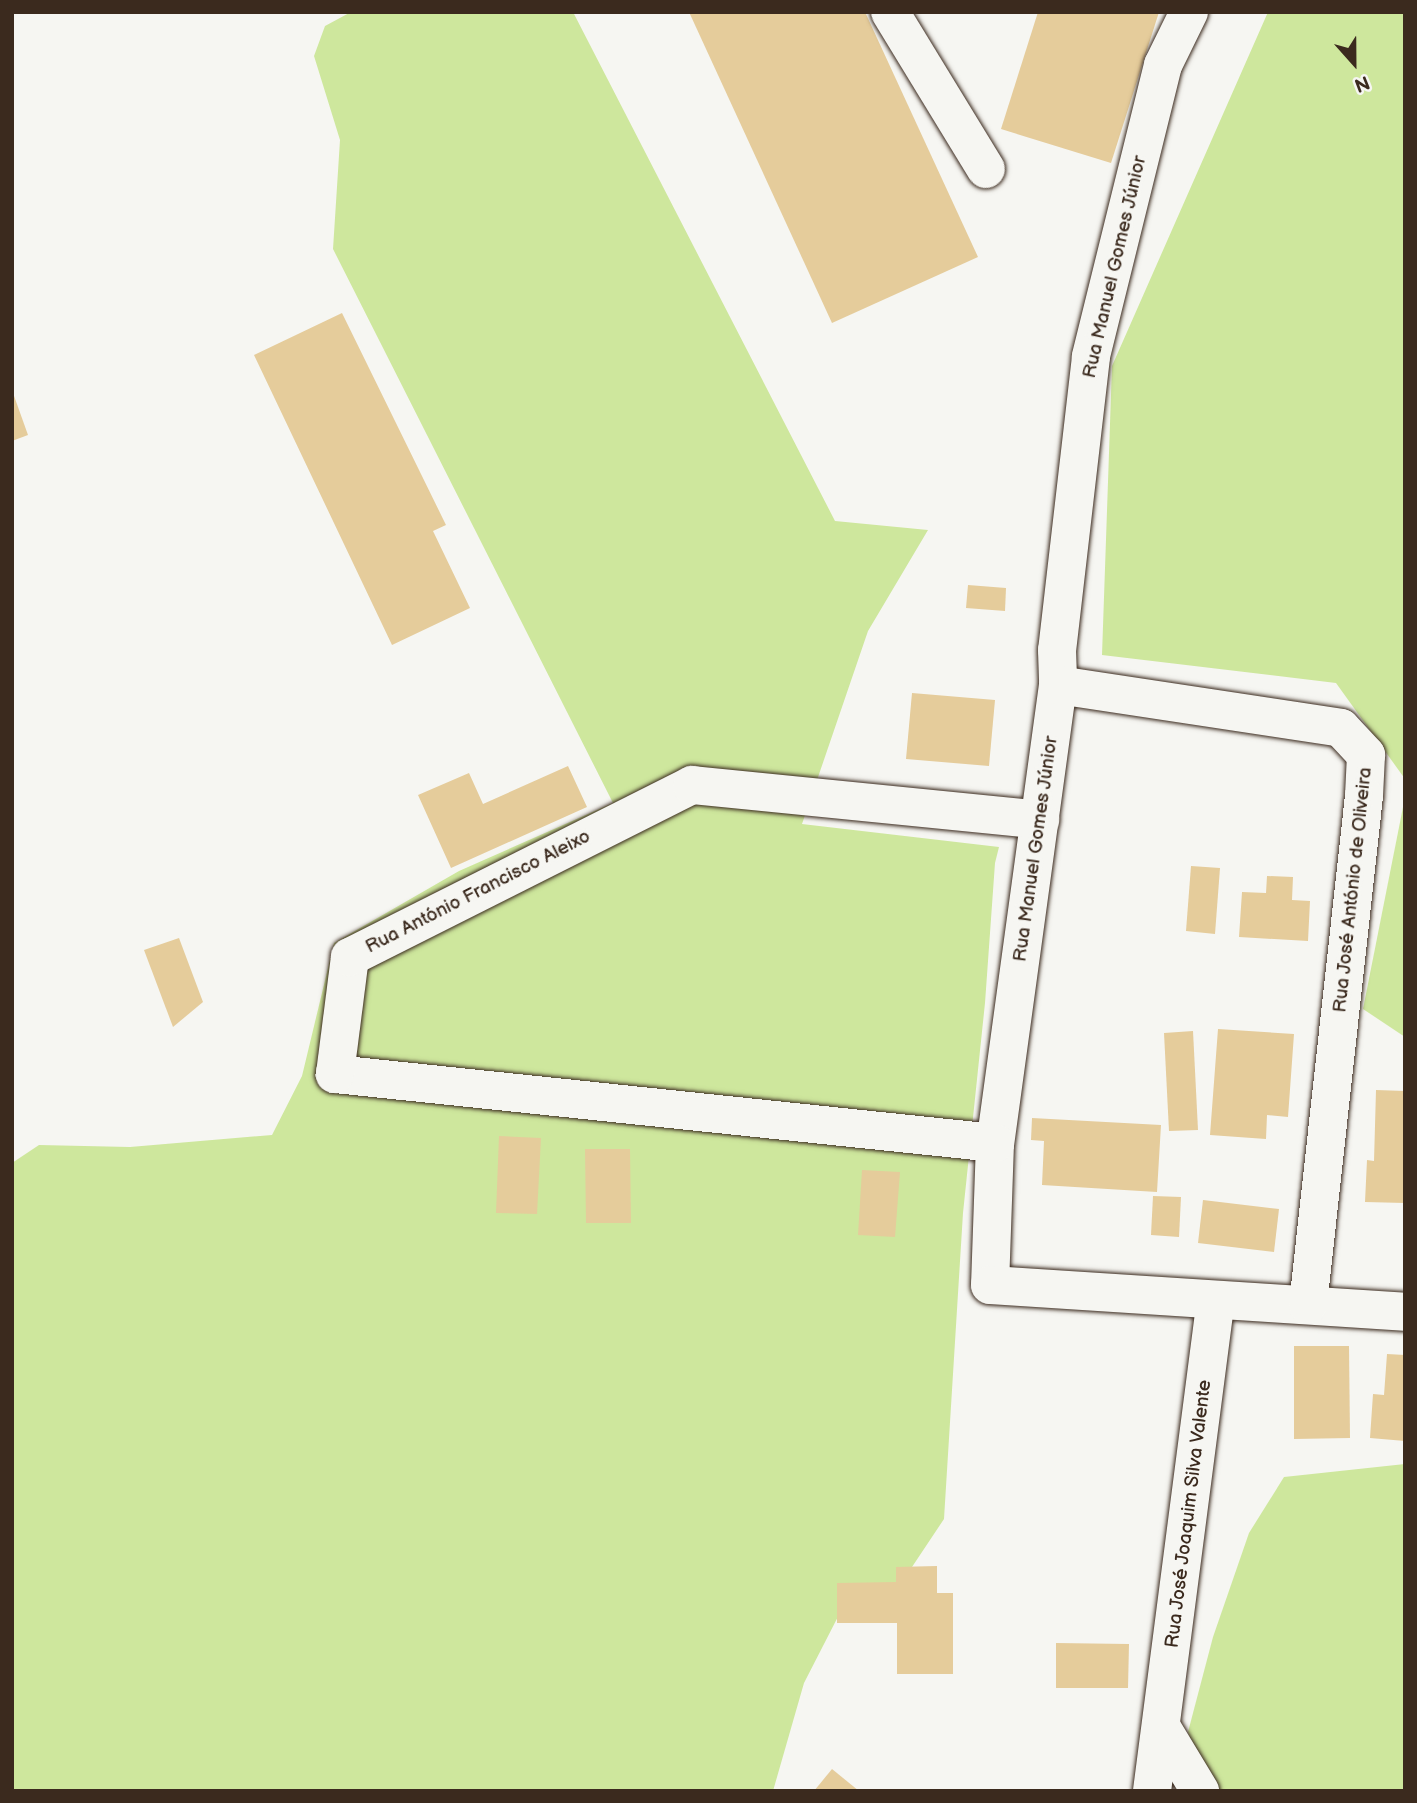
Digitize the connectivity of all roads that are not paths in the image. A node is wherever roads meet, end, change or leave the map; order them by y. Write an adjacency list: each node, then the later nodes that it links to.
1 (890, 12): 3 (street)
2 (1189, 12): 4 (street, Rua Manuel Gomes Júnior)
3 (986, 169)
4 (1058, 685): 5 (street, Rua Manuel Gomes Júnior); 8 (street, Rua José António de Oliveira)
5 (1040, 820): 6 (street, Rua Manuel Gomes Júnior); 6 (street, Rua António Francisco Aleixo)
6 (995, 1143): 7 (street, Rua Manuel Gomes Júnior)
7 (1216, 1300): 8 (street, Rua Manuel Gomes Júnior); 10 (street, Rua José Joaquim Silva Valente)
8 (1308, 1305): 9 (street, Rua Manuel Gomes Júnior)
9 (1405, 1312)
10 (1162, 1728): 11 (street, Rua José Joaquim Silva Valente); 12 (street)
11 (1152, 1791)
12 (1200, 1791)

